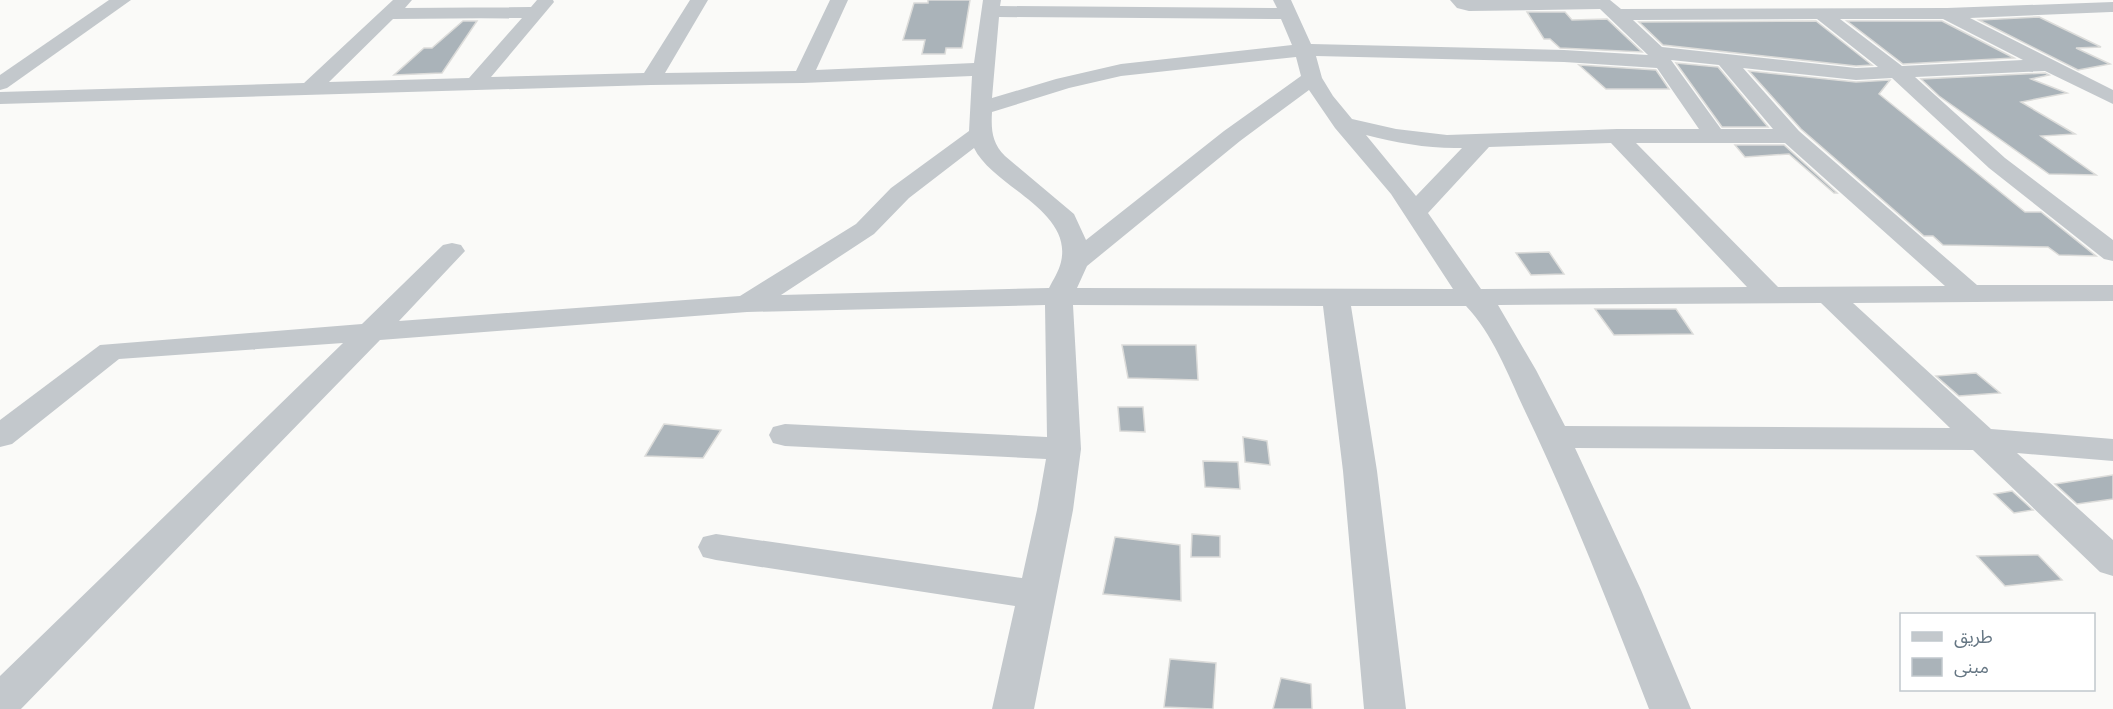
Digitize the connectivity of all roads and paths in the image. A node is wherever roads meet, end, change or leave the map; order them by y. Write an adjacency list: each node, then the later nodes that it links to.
1 (122, 0): 20 (street)
2 (403, 0): 15 (street)
3 (699, 0): 27 (street)
4 (839, 0): 25 (street)
5 (1459, 0): 11 (street)
6 (1803, 0): 16 (street)
7 (1921, 0): 14 (street)
8 (2106, 5): 14 (street)
9 (542, 6): 15 (street); 29 (street)
10 (991, 6): 12 (street); 23 (street)
11 (1606, 6): 16 (street); 18 (street)
12 (1072, 7): 13 (street)
13 (1286, 7): 17 (street)
14 (1947, 13): 16 (street); 22 (street)
15 (389, 14): 30 (street)
16 (1824, 15): 24 (street)
17 (1304, 50): 18 (street); 26 (street); 33 (street)
18 (1660, 57): 19 (street); 35 (street)
19 (1725, 59): 24 (street); 37 (street)
20 (32, 63): 21 (street); 28 (street)
21 (0, 64)
22 (2049, 65): 24 (street); 32 (street)
23 (983, 69): 25 (street); 33 (street)
24 (1898, 72): 41 (street)
25 (802, 76): 27 (street)
26 (1312, 78): 34 (street); 42 (street)
27 (651, 79): 29 (street)
28 (0, 84)
29 (474, 85): 30 (street)
30 (310, 90): 31 (street)
31 (0, 98)
32 (2113, 98)
33 (980, 121): 42 (street); 50 (street)
34 (1343, 123): 38 (street); 39 (street)
35 (1714, 135): 36 (street); 37 (street)
36 (1617, 136): 38 (street); 45 (street)
37 (1791, 136): 43 (street)
38 (1482, 141): 39 (street)
39 (1415, 212): 48 (street)
40 (452, 251): 51 (street)
41 (2113, 253)
42 (1075, 262): 47 (street)
43 (1968, 292): 44 (street); 46 (street)
44 (2113, 293)
45 (1770, 294): 46 (street); 48 (street)
46 (1827, 294): 55 (street)
47 (1059, 296): 49 (street); 50 (street); 56 (street)
48 (1472, 296): 49 (street); 54 (street)
49 (1336, 298): 63 (street)
50 (747, 304): 51 (street)
51 (373, 331): 53 (street); 61 (street)
52 (785, 435): 56 (street)
53 (0, 436)
54 (1554, 437): 55 (street); 64 (street)
55 (1981, 439): 57 (street); 59 (street)
56 (1064, 449): 60 (street)
57 (2113, 450)
58 (716, 547): 60 (street)
59 (2113, 562)
60 (1036, 595): 62 (street)
61 (0, 703)
62 (1013, 709)
63 (1385, 709)
64 (1670, 709)

